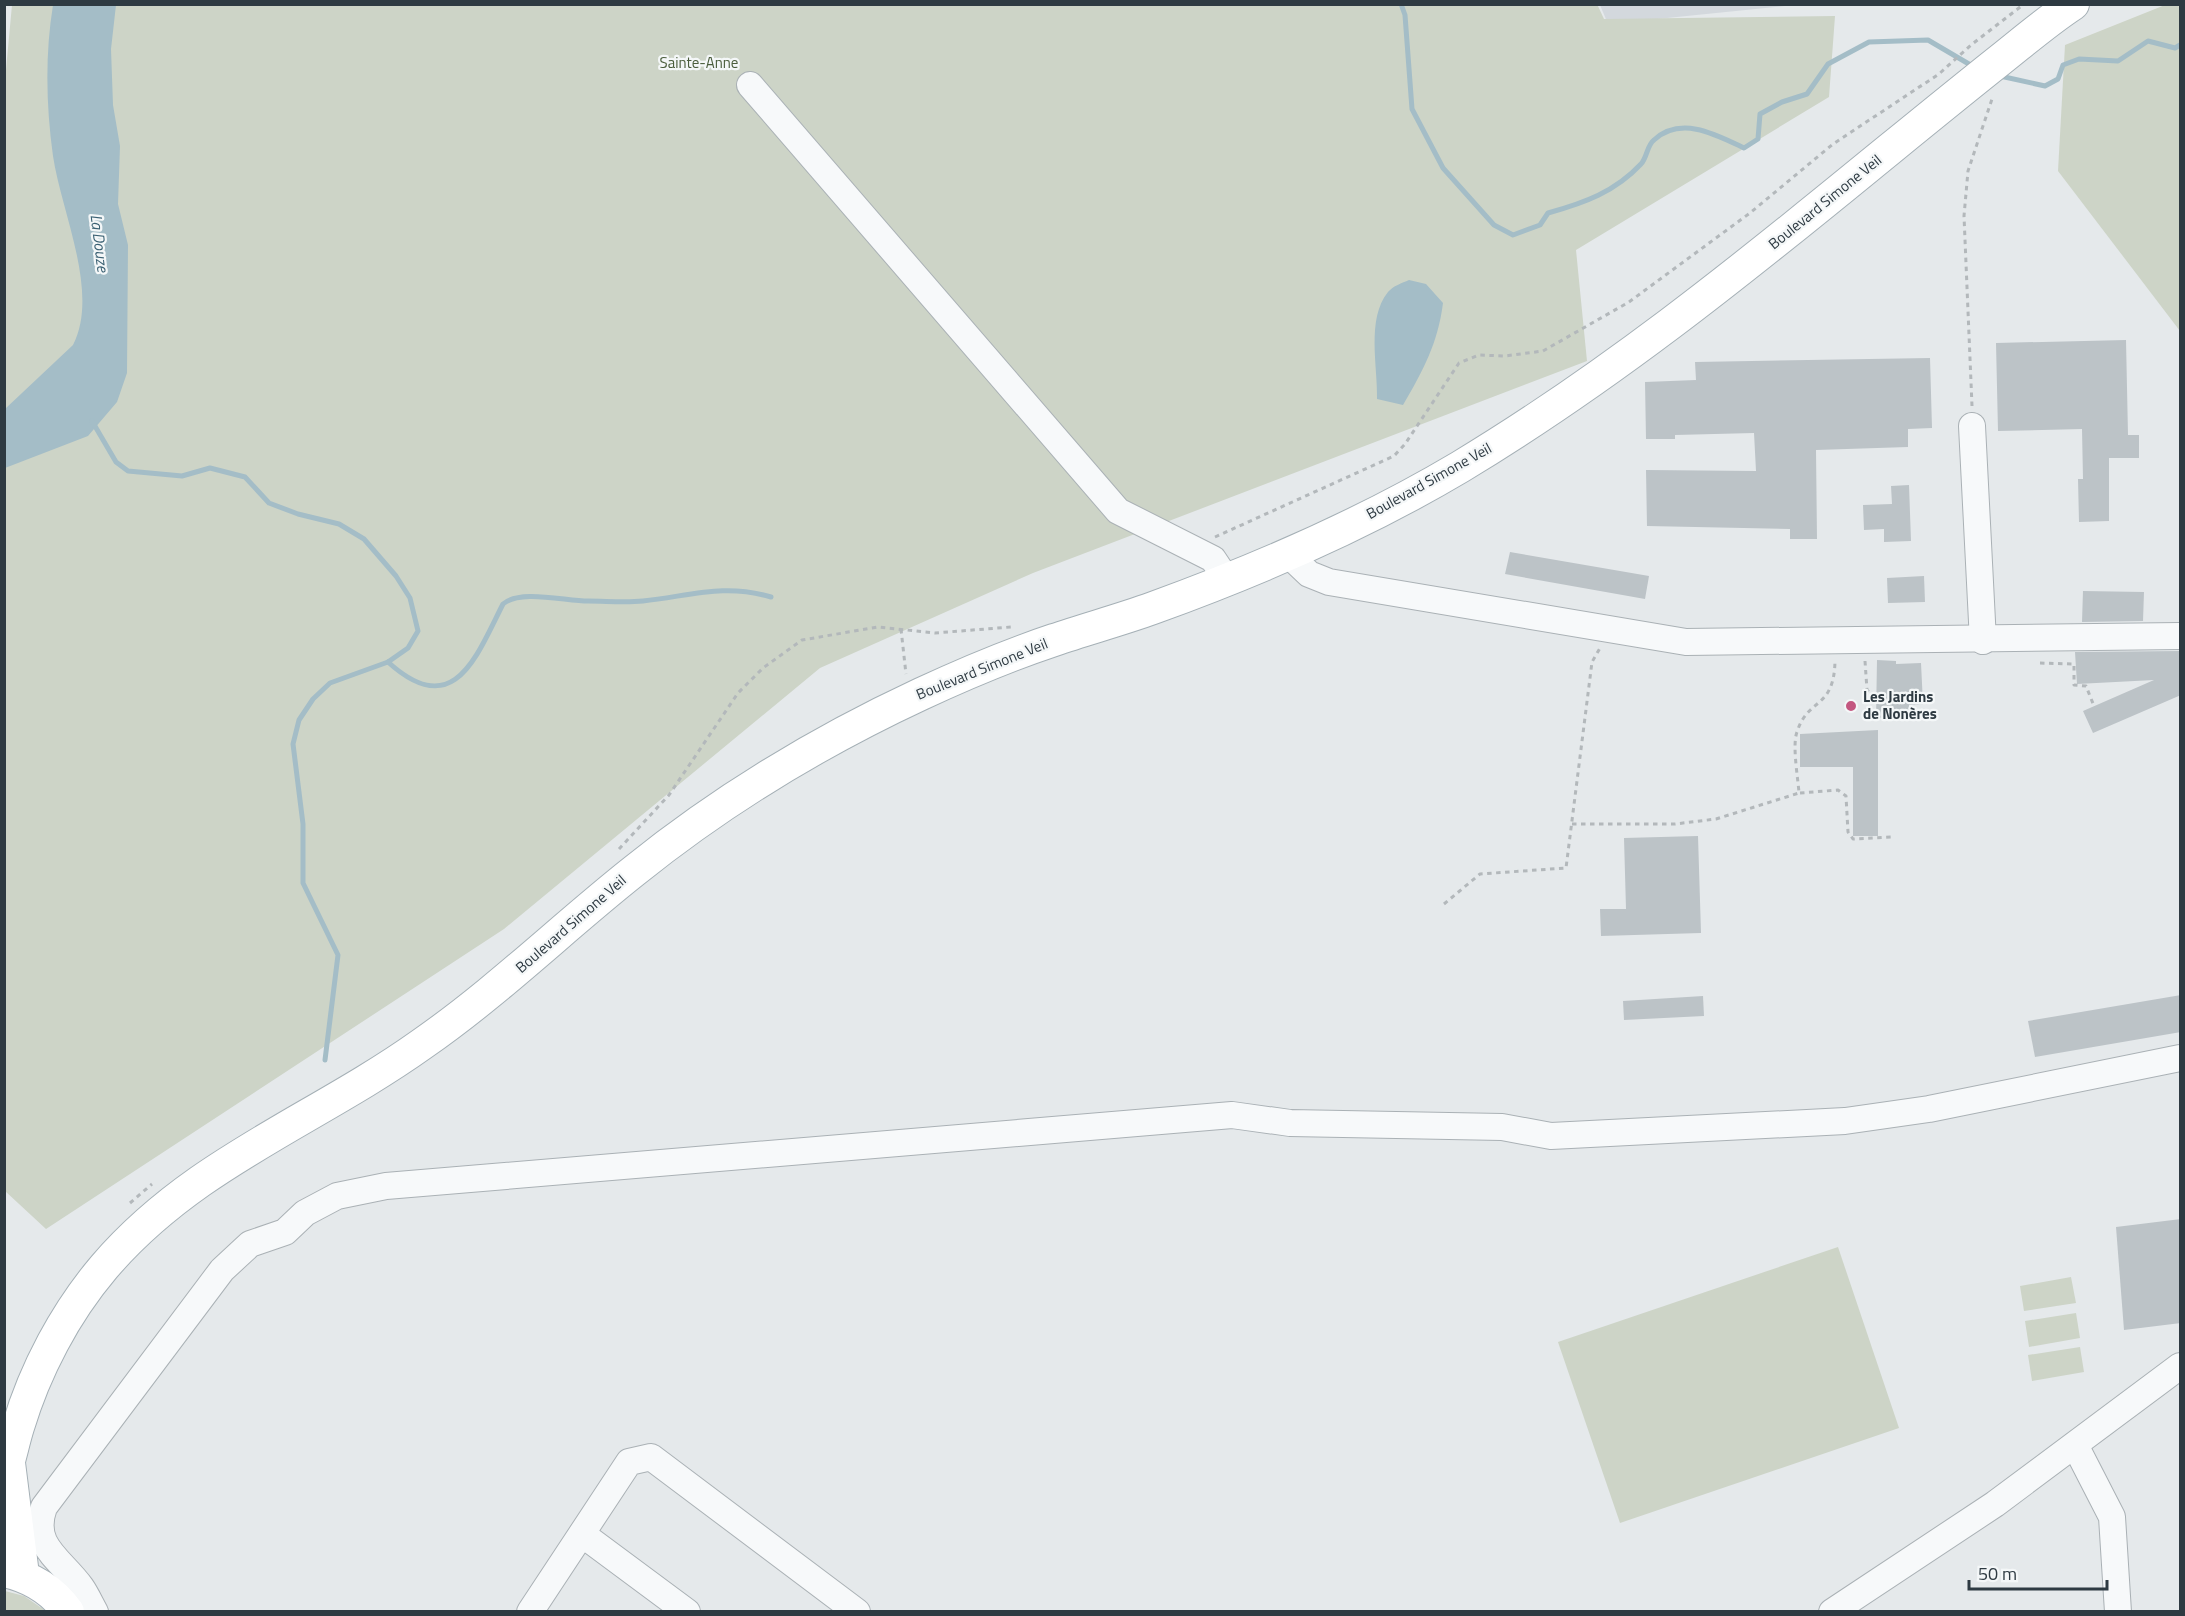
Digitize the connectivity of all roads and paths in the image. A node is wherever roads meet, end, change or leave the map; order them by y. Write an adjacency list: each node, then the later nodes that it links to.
1 (2024, 4): 7 (path)
2 (2073, 4): 3 (main road, Boulevard Simone Veil)
3 (1979, 78): 5 (path); 6 (main road, Boulevard Simone Veil)
4 (750, 85): 7 (street)
5 (1972, 426): 11 (street)
6 (1288, 554): 7 (main road, Boulevard Simone Veil); 9 (street)
7 (1220, 569): 16 (main road, Boulevard Simone Veil)
8 (901, 628): 16 (path)
9 (1623, 632): 12 (street); 19 (path)
10 (2181, 636): 11 (street)
11 (1983, 640): 13 (street)
12 (1836, 641): 13 (street); 18 (path)
13 (1864, 641): 15 (path)
14 (2040, 663): 17 (path)
15 (1876, 698)
16 (908, 700): 25 (main road, Boulevard Simone Veil)
17 (2094, 706)
18 (1799, 793): 19 (path); 20 (path)
19 (1572, 824): 21 (path)
20 (1891, 837)
21 (1444, 904)
22 (2181, 1059): 29 (street)
23 (2181, 1366): 24 (street)
24 (2074, 1445): 33 (street); 34 (street)
25 (7, 1470): 27 (main road, Boulevard Simone Veil)
26 (582, 1534): 30 (street); 31 (street); 32 (street)
27 (14, 1573): 28 (main road)
28 (68, 1611)
29 (95, 1611)
30 (530, 1611)
31 (687, 1611)
32 (857, 1611)
33 (1832, 1611)
34 (2118, 1611)

